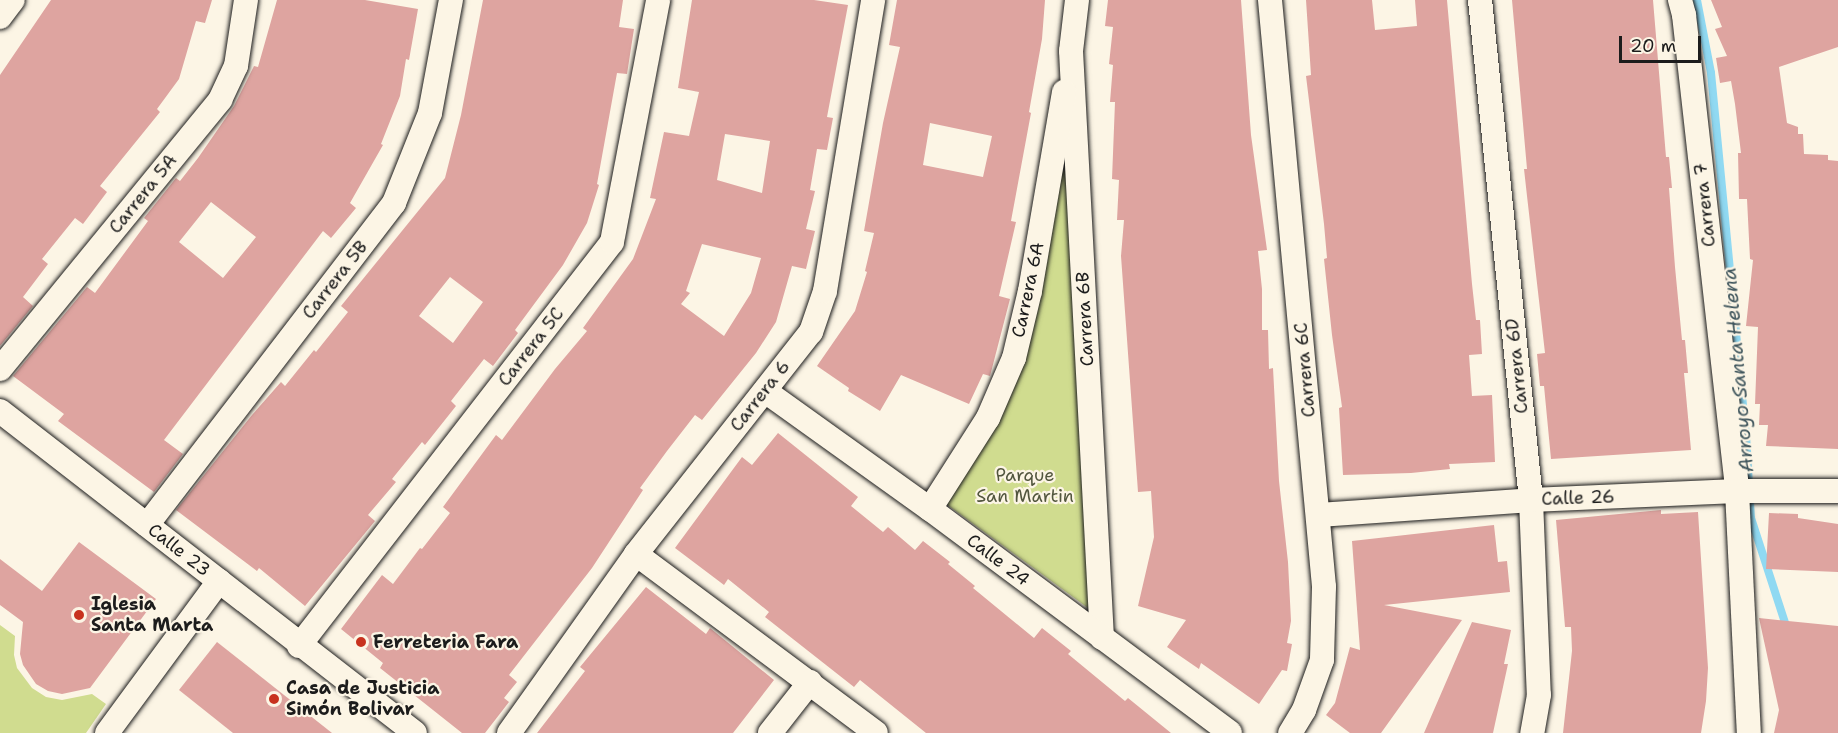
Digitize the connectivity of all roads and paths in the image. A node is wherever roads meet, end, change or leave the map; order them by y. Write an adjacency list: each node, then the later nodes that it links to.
1 (13, 0): 10 (street)
2 (246, 0): 12 (street, Carrera 5A)
3 (451, 0): 20 (street, Carrera 5B)
4 (657, 0): 24 (street, Carrera 5C)
5 (873, 0): 13 (street, Carrera 6)
6 (1077, 0): 11 (street, Carrera 6B)
7 (1270, 0): 19 (street, Carrera 6C)
8 (1480, 0): 17 (street, Carrera 6D)
9 (1680, 0): 15 (street, Carrera 7)
10 (0, 17)
11 (1071, 51): 18 (street, Carrera 6A); 23 (street, Carrera 6B)
12 (0, 369)
13 (765, 391): 18 (street, Calle 24); 21 (street, Carrera 6)
14 (0, 411): 20 (street, Calle 23)
15 (1737, 491): 16 (street, Calle 26); 17 (street, Calle 26); 34 (street, Carrera 7)
16 (1838, 491)
17 (1531, 500): 19 (street, Calle 26); 33 (street, Carrera 6D)
18 (930, 508): 23 (street, Calle 24)
19 (1319, 514): 32 (street, Carrera 6C)
20 (147, 525): 22 (street, Calle 23)
21 (636, 554): 25 (street); 28 (street, Carrera 6)
22 (219, 581): 24 (street, Calle 23); 26 (street)
23 (1102, 638): 31 (street, Calle 24)
24 (299, 646): 27 (street, Calle 23)
25 (810, 682): 29 (street); 30 (street)
26 (107, 733)
27 (415, 733)
28 (509, 733)
29 (770, 733)
30 (876, 733)
31 (1230, 733)
32 (1290, 733)
33 (1532, 733)
34 (1749, 733)

